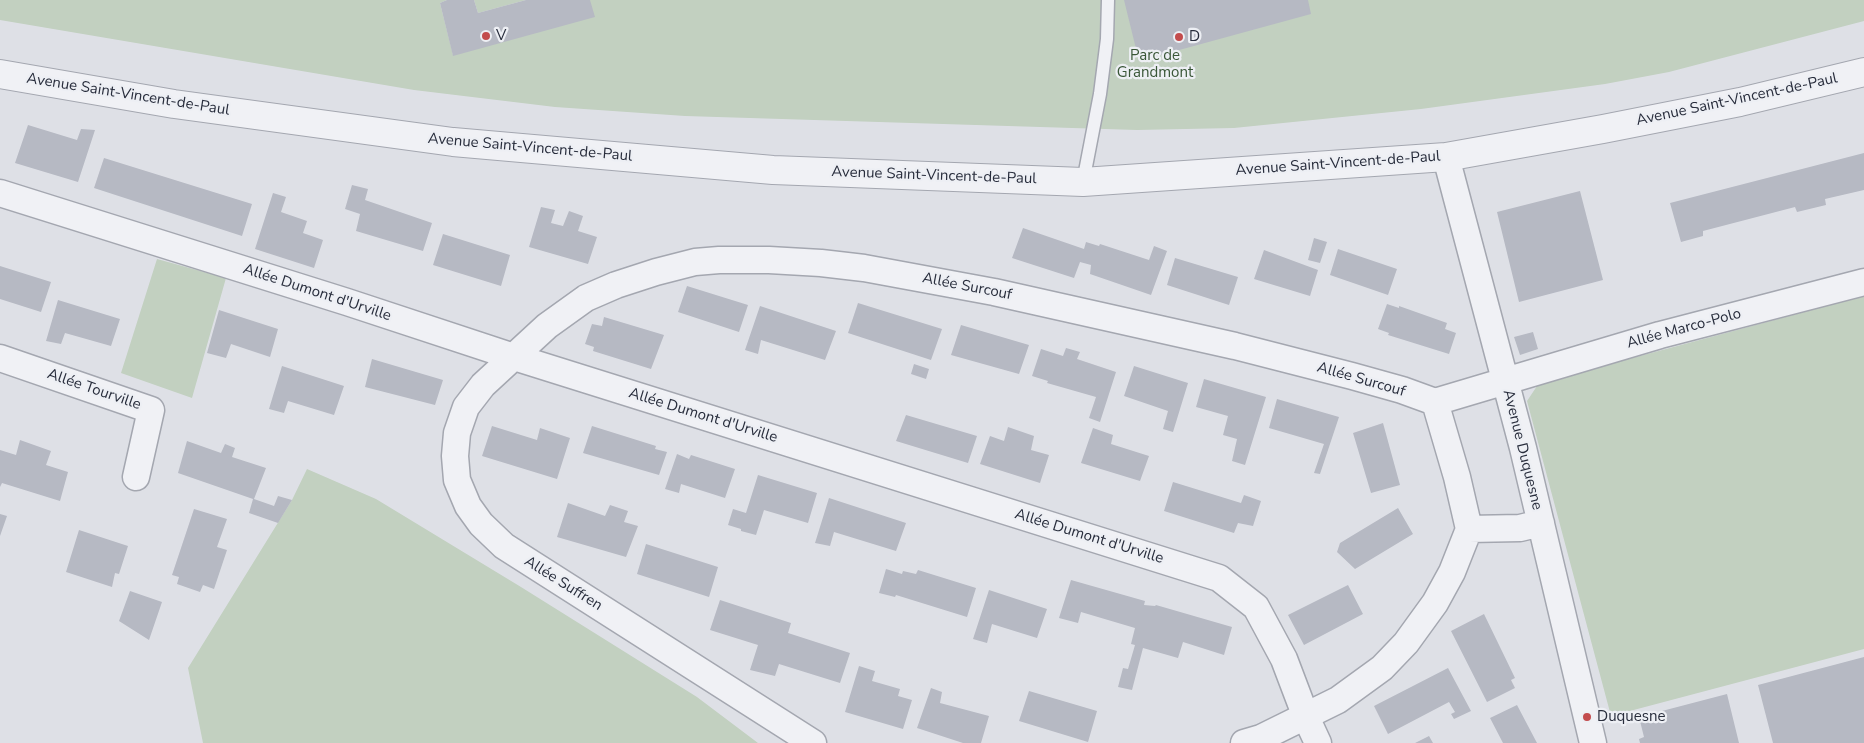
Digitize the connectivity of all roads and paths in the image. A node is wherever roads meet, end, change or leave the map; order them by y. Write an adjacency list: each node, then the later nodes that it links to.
1 (1108, 0): 5 (lane)
2 (1864, 72): 4 (street, Avenue Saint-Vincent-de-Paul)
3 (0, 74): 5 (street, Avenue Saint-Vincent-de-Paul)
4 (1446, 157): 5 (street, Avenue Saint-Vincent-de-Paul); 10 (street, Avenue Duquesne)
5 (1084, 182)
6 (0, 193): 8 (street, Allée Dumont d'Urville)
7 (1864, 282): 10 (street, Allée Marco-Polo)
8 (514, 357): 11 (street, Allée Surcouf); 15 (street, Allée Dumont d'Urville); 16 (street, Allée Suffren)
9 (0, 358): 12 (street, Allée Tourville)
10 (1505, 380): 11 (street); 13 (street, Avenue Duquesne)
11 (1435, 402): 14 (street)
12 (136, 477)
13 (1541, 523): 14 (street); 19 (street, Avenue Duquesne)
14 (1469, 529): 15 (street)
15 (1306, 717): 17 (street); 18 (street, Allée Dumont d'Urville)
16 (813, 743)
17 (1244, 743)
18 (1318, 743)
19 (1593, 743)

